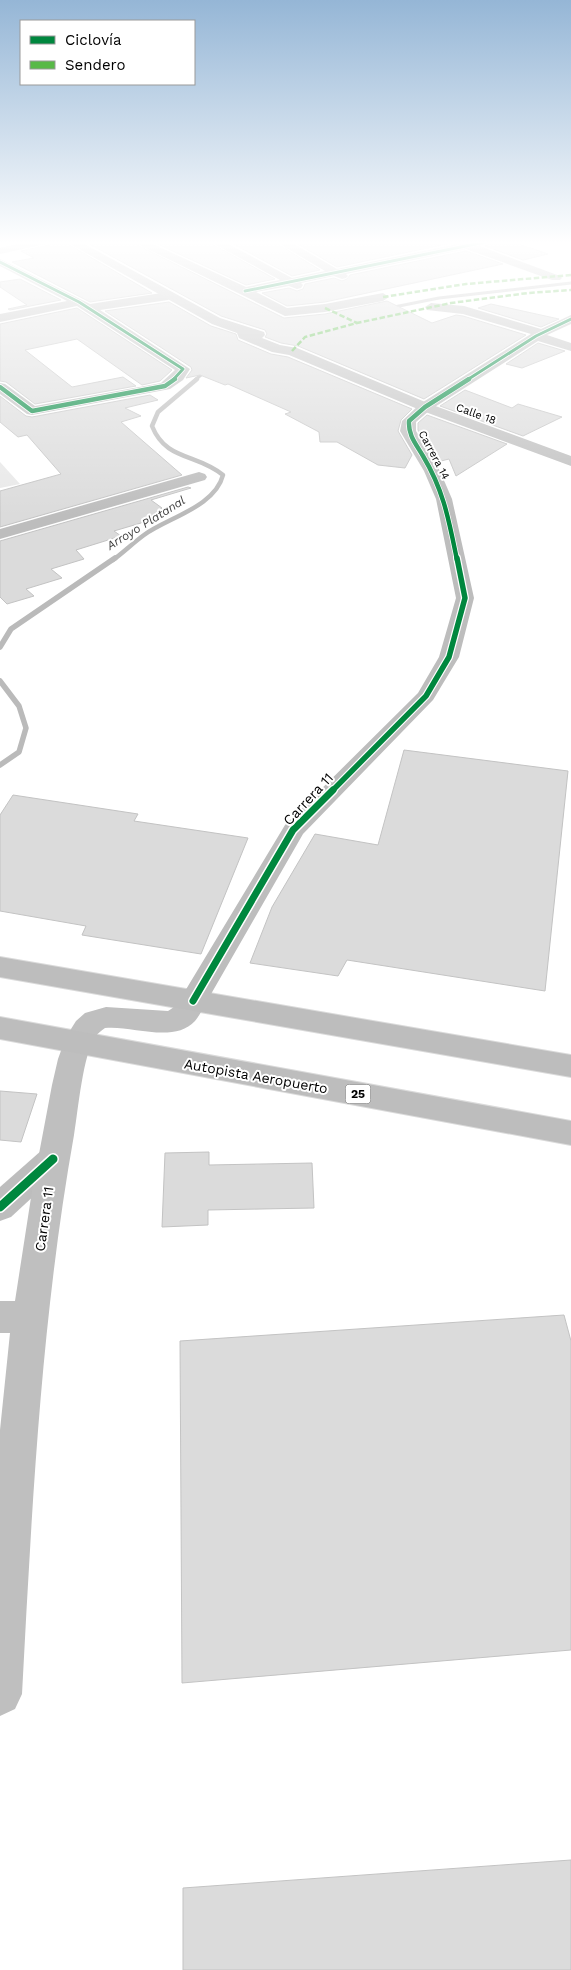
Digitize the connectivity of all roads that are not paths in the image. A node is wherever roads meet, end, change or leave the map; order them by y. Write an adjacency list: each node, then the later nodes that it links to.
1 (126, 332): 7 (main road)
2 (244, 332): 8 (main road, Calle 18)
3 (533, 332): 5 (main road)
4 (543, 332): 5 (main road, Carrera 14)
5 (539, 334): 6 (main road); 8 (main road, Carrera 14)
6 (571, 347)
7 (1, 388)
8 (425, 407): 9 (main road, Calle 18); 12 (main road, Carrera 14)
9 (571, 461)
10 (199, 477): 11 (main road)
11 (0, 534)
12 (449, 657): 14 (main road, Carrera 11)
13 (0, 967): 14 (main road)
14 (193, 1001): 16 (main road, Carrera 11); 17 (main road)
15 (0, 1028): 16 (main road, Autopista Aeropuerto / 25)
16 (77, 1043): 18 (main road, Autopista Aeropuerto / 25); 19 (main road, Carrera 11)
17 (571, 1066)
18 (571, 1133)
19 (53, 1159): 20 (main road); 21 (main road, Carrera 11)
20 (0, 1207)
21 (15, 1317): 22 (main road, Carrera 11)
22 (0, 1694)

